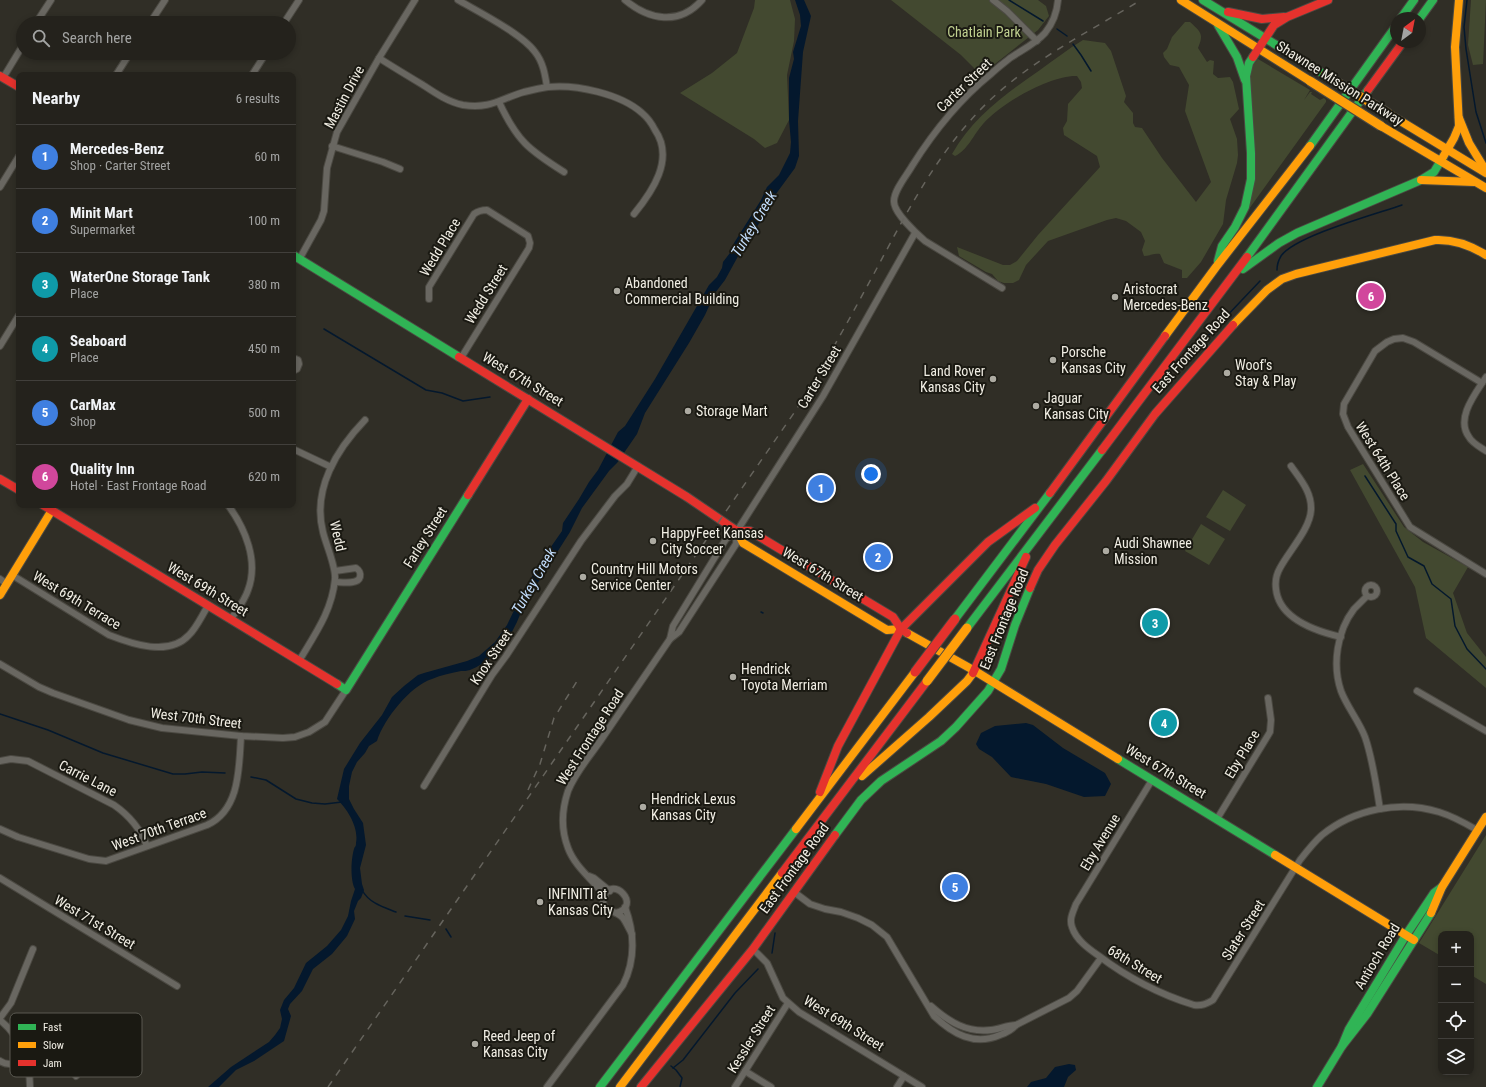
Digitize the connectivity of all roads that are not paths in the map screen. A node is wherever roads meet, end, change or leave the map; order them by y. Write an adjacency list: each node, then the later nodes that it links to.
1 (50, 0): 19 (street)
2 (165, 0): 20 (street)
3 (299, 0): 21 (street)
4 (416, 0): 30 (street, Mastin Drive)
5 (458, 0): 37 (street)
6 (625, 0): 7 (street)
7 (702, 0)
8 (993, 0): 26 (street)
9 (1058, 0): 26 (street, Carter Street)
10 (1182, 0): 23 (main road, Shawnee Mission Parkway)
11 (1203, 0): 16 (main road, Shawnee Mission Parkway)
12 (1328, 0): 22 (main road)
13 (1414, 0): 17 (main road)
14 (1433, 0): 18 (main road)
15 (1460, 0): 40 (main road)
16 (1220, 10): 22 (main road); 25 (main road, Shawnee Mission Parkway)
17 (1405, 12)
18 (1424, 12)
19 (40, 16)
20 (155, 16)
21 (289, 16)
22 (1287, 17): 25 (main road)
23 (1215, 22): 28 (main road, Shawnee Mission Parkway); 38 (main road)
24 (1390, 35): 57 (main road)
25 (1265, 38): 28 (main road); 42 (main road, Shawnee Mission Parkway, bridge)
26 (1037, 41): 54 (street, Carter Street)
27 (1399, 48): 58 (main road)
28 (1258, 49): 38 (main road); 44 (main road, Shawnee Mission Parkway, bridge)
29 (16, 55): 35 (street)
30 (379, 58): 39 (street); 41 (street, Mastin Drive)
31 (126, 60): 33 (street)
32 (262, 60): 34 (street)
33 (118, 72)
34 (254, 72)
35 (1, 77): 36 (main road)
36 (16, 86)
37 (547, 87): 39 (street); 53 (street)
38 (1247, 87): 57 (main road)
39 (499, 102): 46 (street)
40 (1458, 116): 42 (main road); 47 (main road)
41 (332, 146): 45 (street); 56 (street, Mastin Drive)
42 (1447, 150): 44 (main road); 47 (main road, Shawnee Mission Parkway)
43 (16, 161): 50 (street)
44 (1440, 162): 48 (main road); 49 (main road, Shawnee Mission Parkway)
45 (400, 169)
46 (564, 172)
47 (1486, 172)
48 (1421, 180): 49 (main road); 58 (main road)
49 (1476, 182): 51 (main road, Shawnee Mission Parkway)
50 (0, 187)
51 (1486, 188)
52 (478, 212): 60 (street, Wedd Place); 63 (street, Wedd Street)
53 (634, 214)
54 (915, 233): 59 (street, Carter Street); 81 (street, Carter Street)
55 (1486, 255): 102 (main road, East Frontage Road)
56 (296, 256): 63 (main road, West 67th Street)
57 (1216, 267): 77 (main road)
58 (1234, 275): 82 (main road)
59 (1002, 288)
60 (429, 299)
61 (16, 321): 62 (street)
62 (0, 346)
63 (461, 358): 68 (main road, West 67th Street)
64 (296, 359): 65 (street)
65 (296, 369)
66 (1486, 377): 67 (street)
67 (1482, 383): 71 (street); 84 (street, West 64th Place)
68 (528, 399): 72 (main road, West 67th Street); 103 (main road, Farley Street)
69 (365, 420): 74 (street, Wedd)
70 (296, 450): 74 (street)
71 (1486, 451)
72 (638, 466): 81 (main road, West 67th Street); 110 (street, Knox Street)
73 (1291, 466): 97 (street)
74 (331, 467): 83 (street, Wedd)
75 (0, 479): 76 (main road)
76 (16, 486)
77 (1045, 500): 96 (main road); 112 (main road, bridge)
78 (48, 508): 80 (main road, West 69th Street)
79 (230, 508): 95 (street)
80 (52, 510): 85 (main road); 94 (main road, West 69th Street)
81 (737, 531): 88 (street, West Frontage Road); 89 (street, West Frontage Road); 90 (main road, West 67th Street); 93 (main road, West 67th Street)
82 (1033, 541): 101 (main road); 111 (main road, bridge)
83 (335, 571): 87 (street, Wedd); 87 (street)
84 (1486, 574)
85 (12, 575): 86 (main road); 94 (street, West 69th Terrace)
86 (4, 582): 91 (main road)
87 (335, 582): 99 (street, Wedd)
88 (699, 583): 89 (street); 98 (street, West Frontage Road)
89 (707, 588): 98 (street, West Frontage Road)
90 (844, 588): 93 (main road); 96 (main road, West 67th Street)
91 (0, 595)
92 (1367, 596): 97 (street)
93 (836, 599): 96 (main road, West 67th Street)
94 (208, 606): 95 (main road, West 69th Street)
95 (231, 619): 99 (main road, West 69th Street)
96 (902, 629): 101 (main road, West 67th Street); 112 (main road)
97 (1341, 637): 113 (street)
98 (670, 639): 120 (street, West Frontage Road)
99 (299, 661): 103 (main road, West 69th Street)
100 (0, 664): 107 (street, West 70th Street)
101 (975, 671): 102 (main road, West 67th Street); 111 (main road)
102 (993, 682): 109 (main road, West 67th Street); 123 (main road, East Frontage Road)
103 (346, 690): 107 (street, West 70th Street)
104 (1417, 691): 106 (street)
105 (1268, 698): 115 (street, Eby Place)
106 (1486, 731)
107 (241, 736): 118 (street, West 70th Terrace)
108 (0, 761): 118 (street, Carrie Lane)
109 (1152, 780): 115 (main road, West 67th Street); 127 (street, Eby Avenue)
110 (424, 786)
111 (845, 790): 146 (main road)
112 (814, 805): 145 (main road)
113 (1380, 809): 117 (street, Slater Street); 119 (street, Slater Street)
114 (1486, 816): 117 (main road, Antioch Road)
115 (1217, 819): 119 (main road, West 67th Street)
116 (0, 829): 118 (street, West 70th Terrace)
117 (1477, 830): 129 (main road, Antioch Road)
118 (147, 846)
119 (1296, 867): 129 (main road, West 67th Street); 135 (street, Slater Street)
120 (588, 875): 122 (street, West Frontage Road); 124 (street, West Frontage Road)
121 (0, 878): 133 (street, West 71st Street)
122 (610, 891): 124 (street); 125 (street)
123 (794, 892): 130 (main road, East Frontage Road); 132 (street)
124 (605, 896): 126 (street)
125 (625, 907): 126 (street); 128 (street)
126 (616, 913): 128 (street)
127 (1071, 917): 132 (street, 68th Street)
128 (632, 934): 144 (street)
129 (1410, 937): 152 (main road, Antioch Road)
130 (754, 948): 134 (street, West 69th Street); 147 (main road, East Frontage Road)
131 (33, 949): 136 (street)
132 (1100, 958): 135 (street, 68th Street)
133 (177, 986)
134 (788, 1003): 140 (street, Kessler Street); 141 (street, West 69th Street)
135 (1207, 1004)
136 (0, 1019): 137 (street)
137 (10, 1030)
138 (0, 1061): 139 (street)
139 (10, 1063)
140 (745, 1071): 148 (street, Kessler Street); 149 (street)
141 (904, 1076): 150 (street); 151 (street, West 69th Street)
142 (29, 1077): 143 (street)
143 (30, 1087)
144 (547, 1087)
145 (600, 1087)
146 (620, 1087)
147 (641, 1087)
148 (735, 1087)
149 (771, 1087)
150 (897, 1087)
151 (922, 1087)
152 (1317, 1087)

